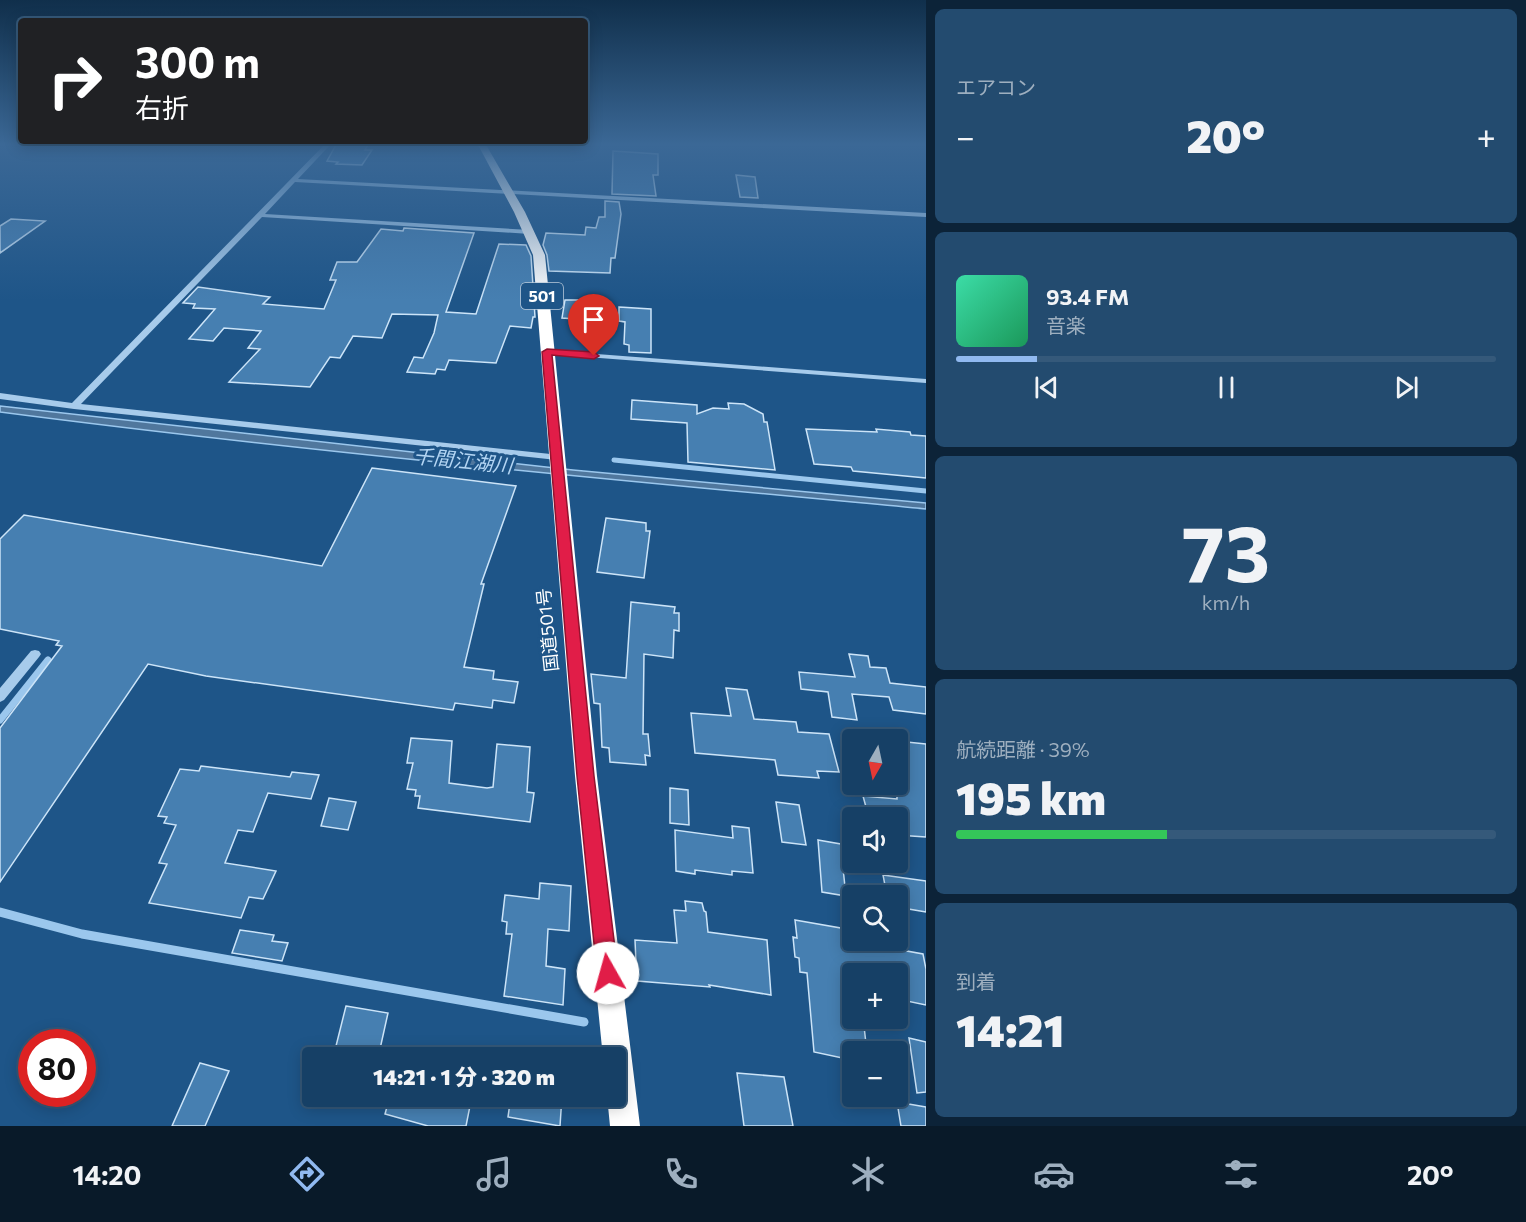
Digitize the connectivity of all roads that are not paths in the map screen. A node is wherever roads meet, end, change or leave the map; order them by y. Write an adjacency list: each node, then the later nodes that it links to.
1 (279, 196): 4 (street)
2 (511, 196): 6 (highway, 国道501号 / 501)
3 (573, 196): 5 (street)
4 (260, 214): 6 (street); 10 (street)
5 (926, 215)
6 (530, 232): 7 (highway, 国道501号 / 501)
7 (547, 352): 8 (street); 11 (highway, 国道501号 / 501)
8 (926, 381)
9 (0, 396): 10 (street)
10 (74, 406): 11 (street)
11 (558, 466): 14 (highway, 国道501号 / 501)
12 (35, 654): 13 (street)
13 (0, 697)
14 (625, 1126)

